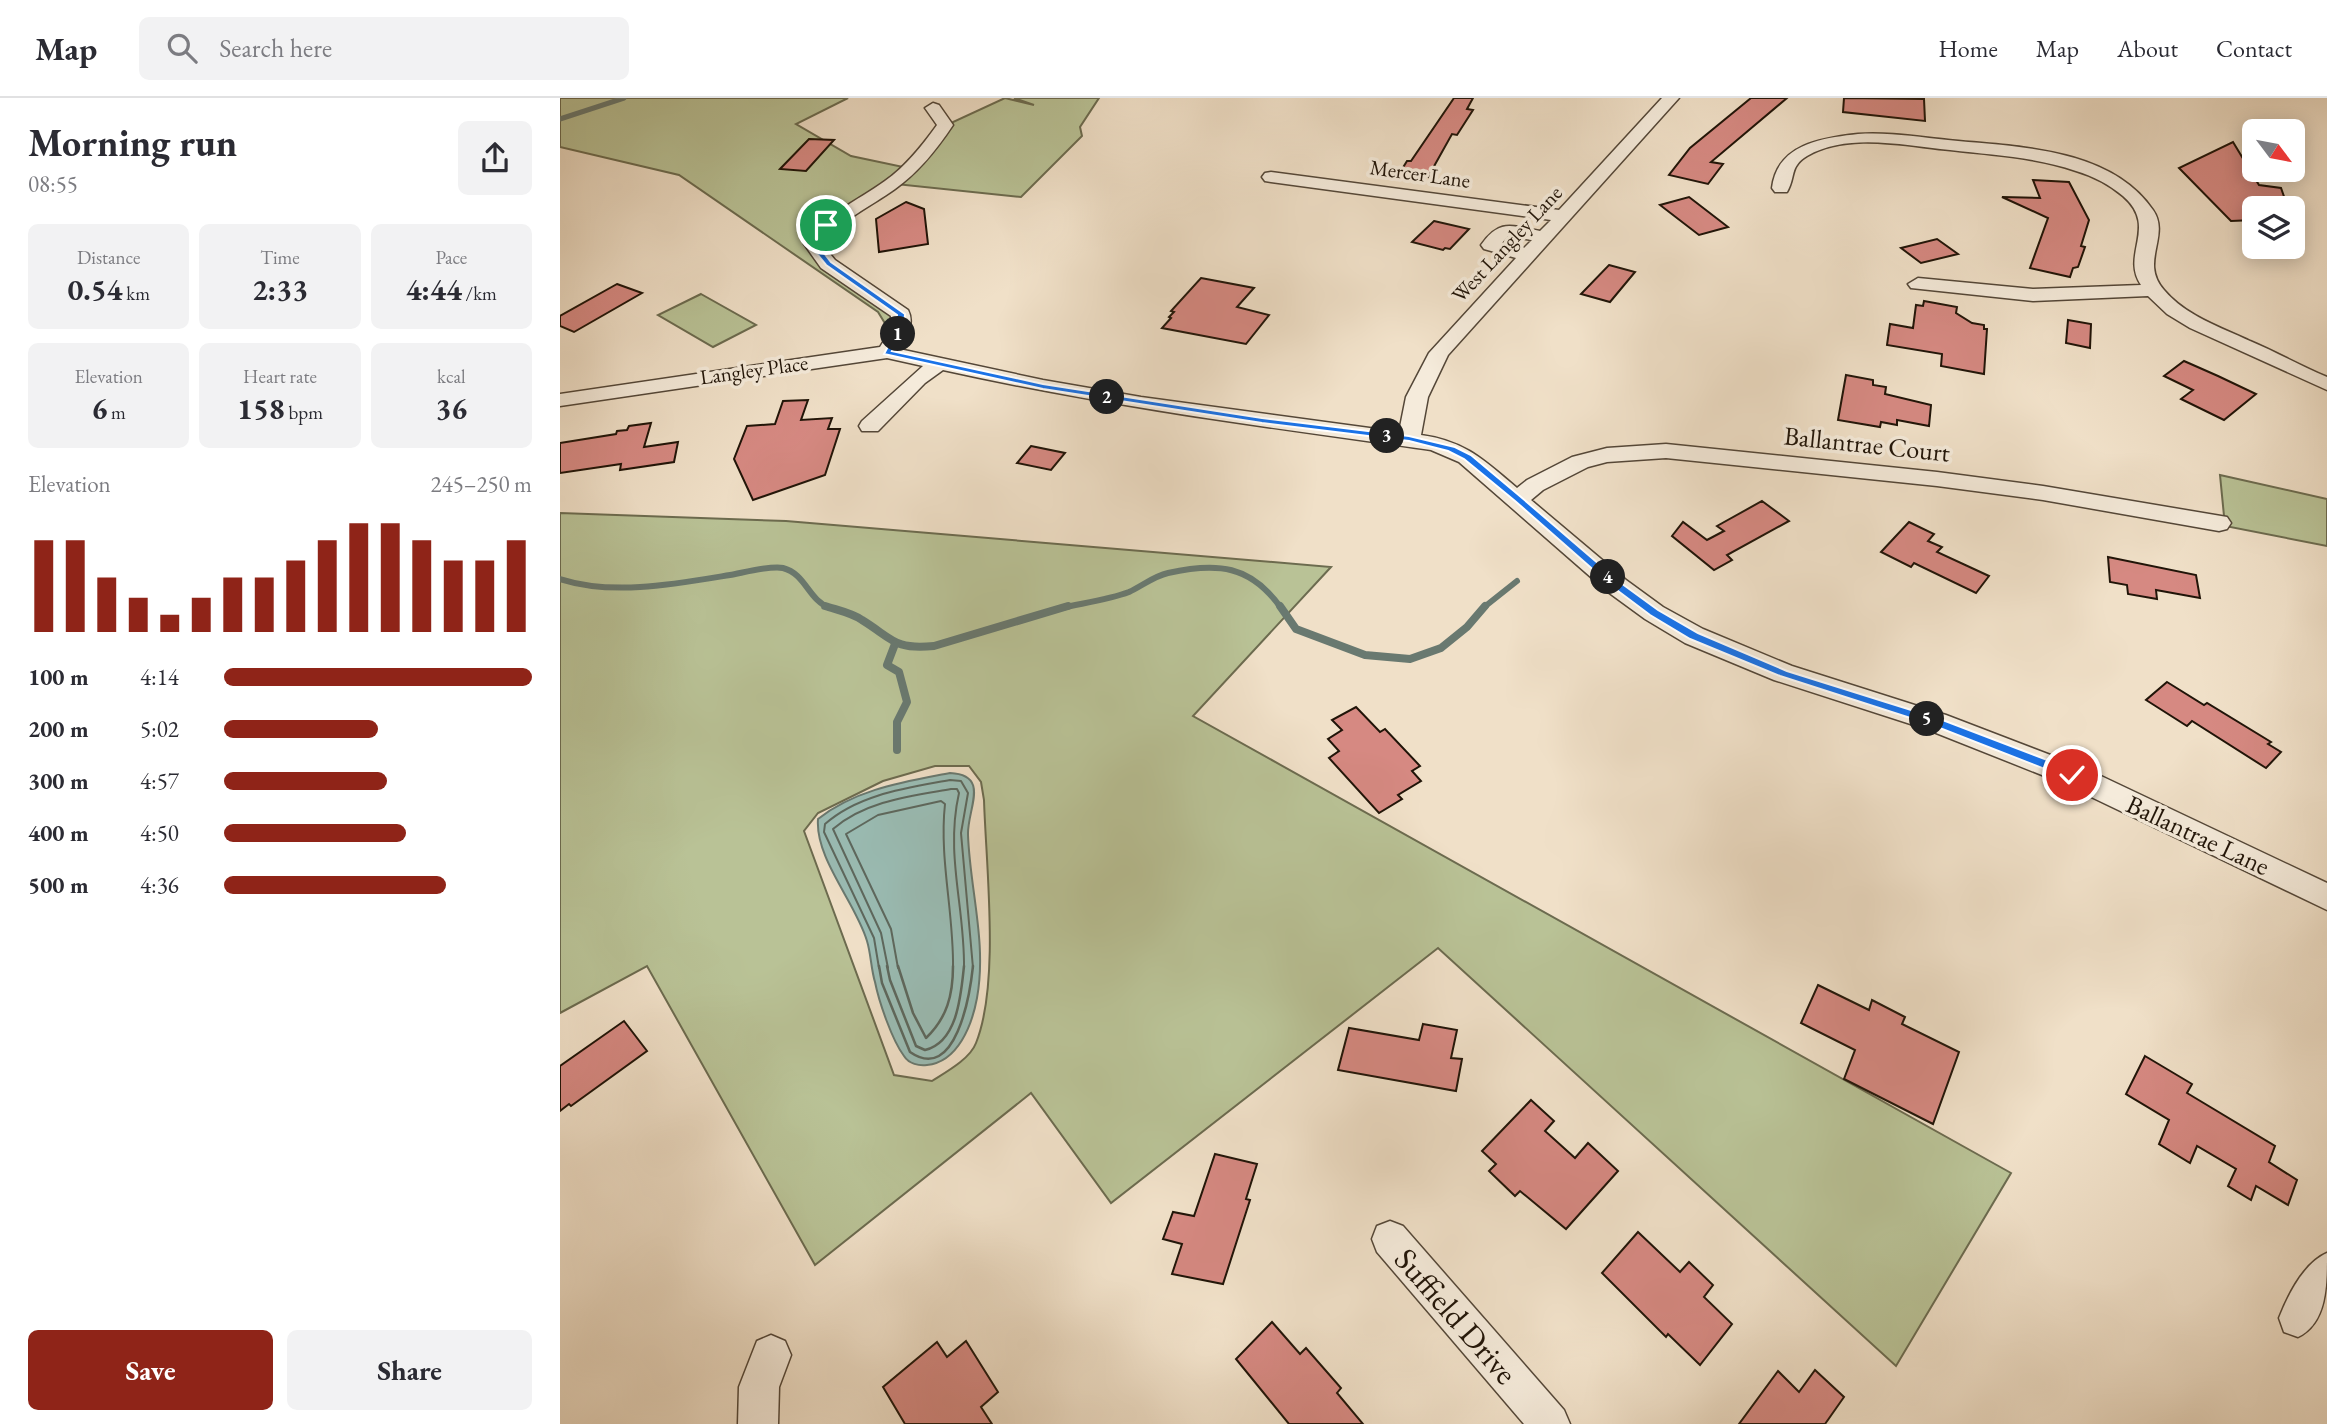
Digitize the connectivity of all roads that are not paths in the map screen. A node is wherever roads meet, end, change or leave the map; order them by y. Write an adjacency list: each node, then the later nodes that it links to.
1 (1671, 98): 5 (street, West Langley Lane)
2 (933, 108): 10 (street)
3 (1271, 177): 5 (street, Mercer Lane)
4 (1781, 188): 9 (street)
5 (1564, 216): 6 (street, West Langley Lane)
6 (1544, 237): 7 (street, West Langley Lane); 7 (street)
7 (1527, 255): 15 (street, West Langley Lane)
8 (1918, 284): 9 (street)
9 (2153, 290): 12 (street)
10 (887, 352): 11 (street, Langley Place); 13 (street, Langley Place)
11 (943, 364): 14 (street); 15 (street, Ballantrae Lane)
12 (2327, 384)
13 (560, 400)
14 (870, 426)
15 (1409, 439): 16 (street, Ballantrae Lane)
16 (1518, 499): 17 (street, Ballantrae Court); 18 (street, Ballantrae Lane)
17 (2219, 523)
18 (2327, 897)
19 (1390, 1239): 24 (street, Suffield Drive)
20 (2327, 1272): 21 (street)
21 (2298, 1318)
22 (771, 1355): 23 (street)
23 (758, 1424)
24 (1550, 1424)

